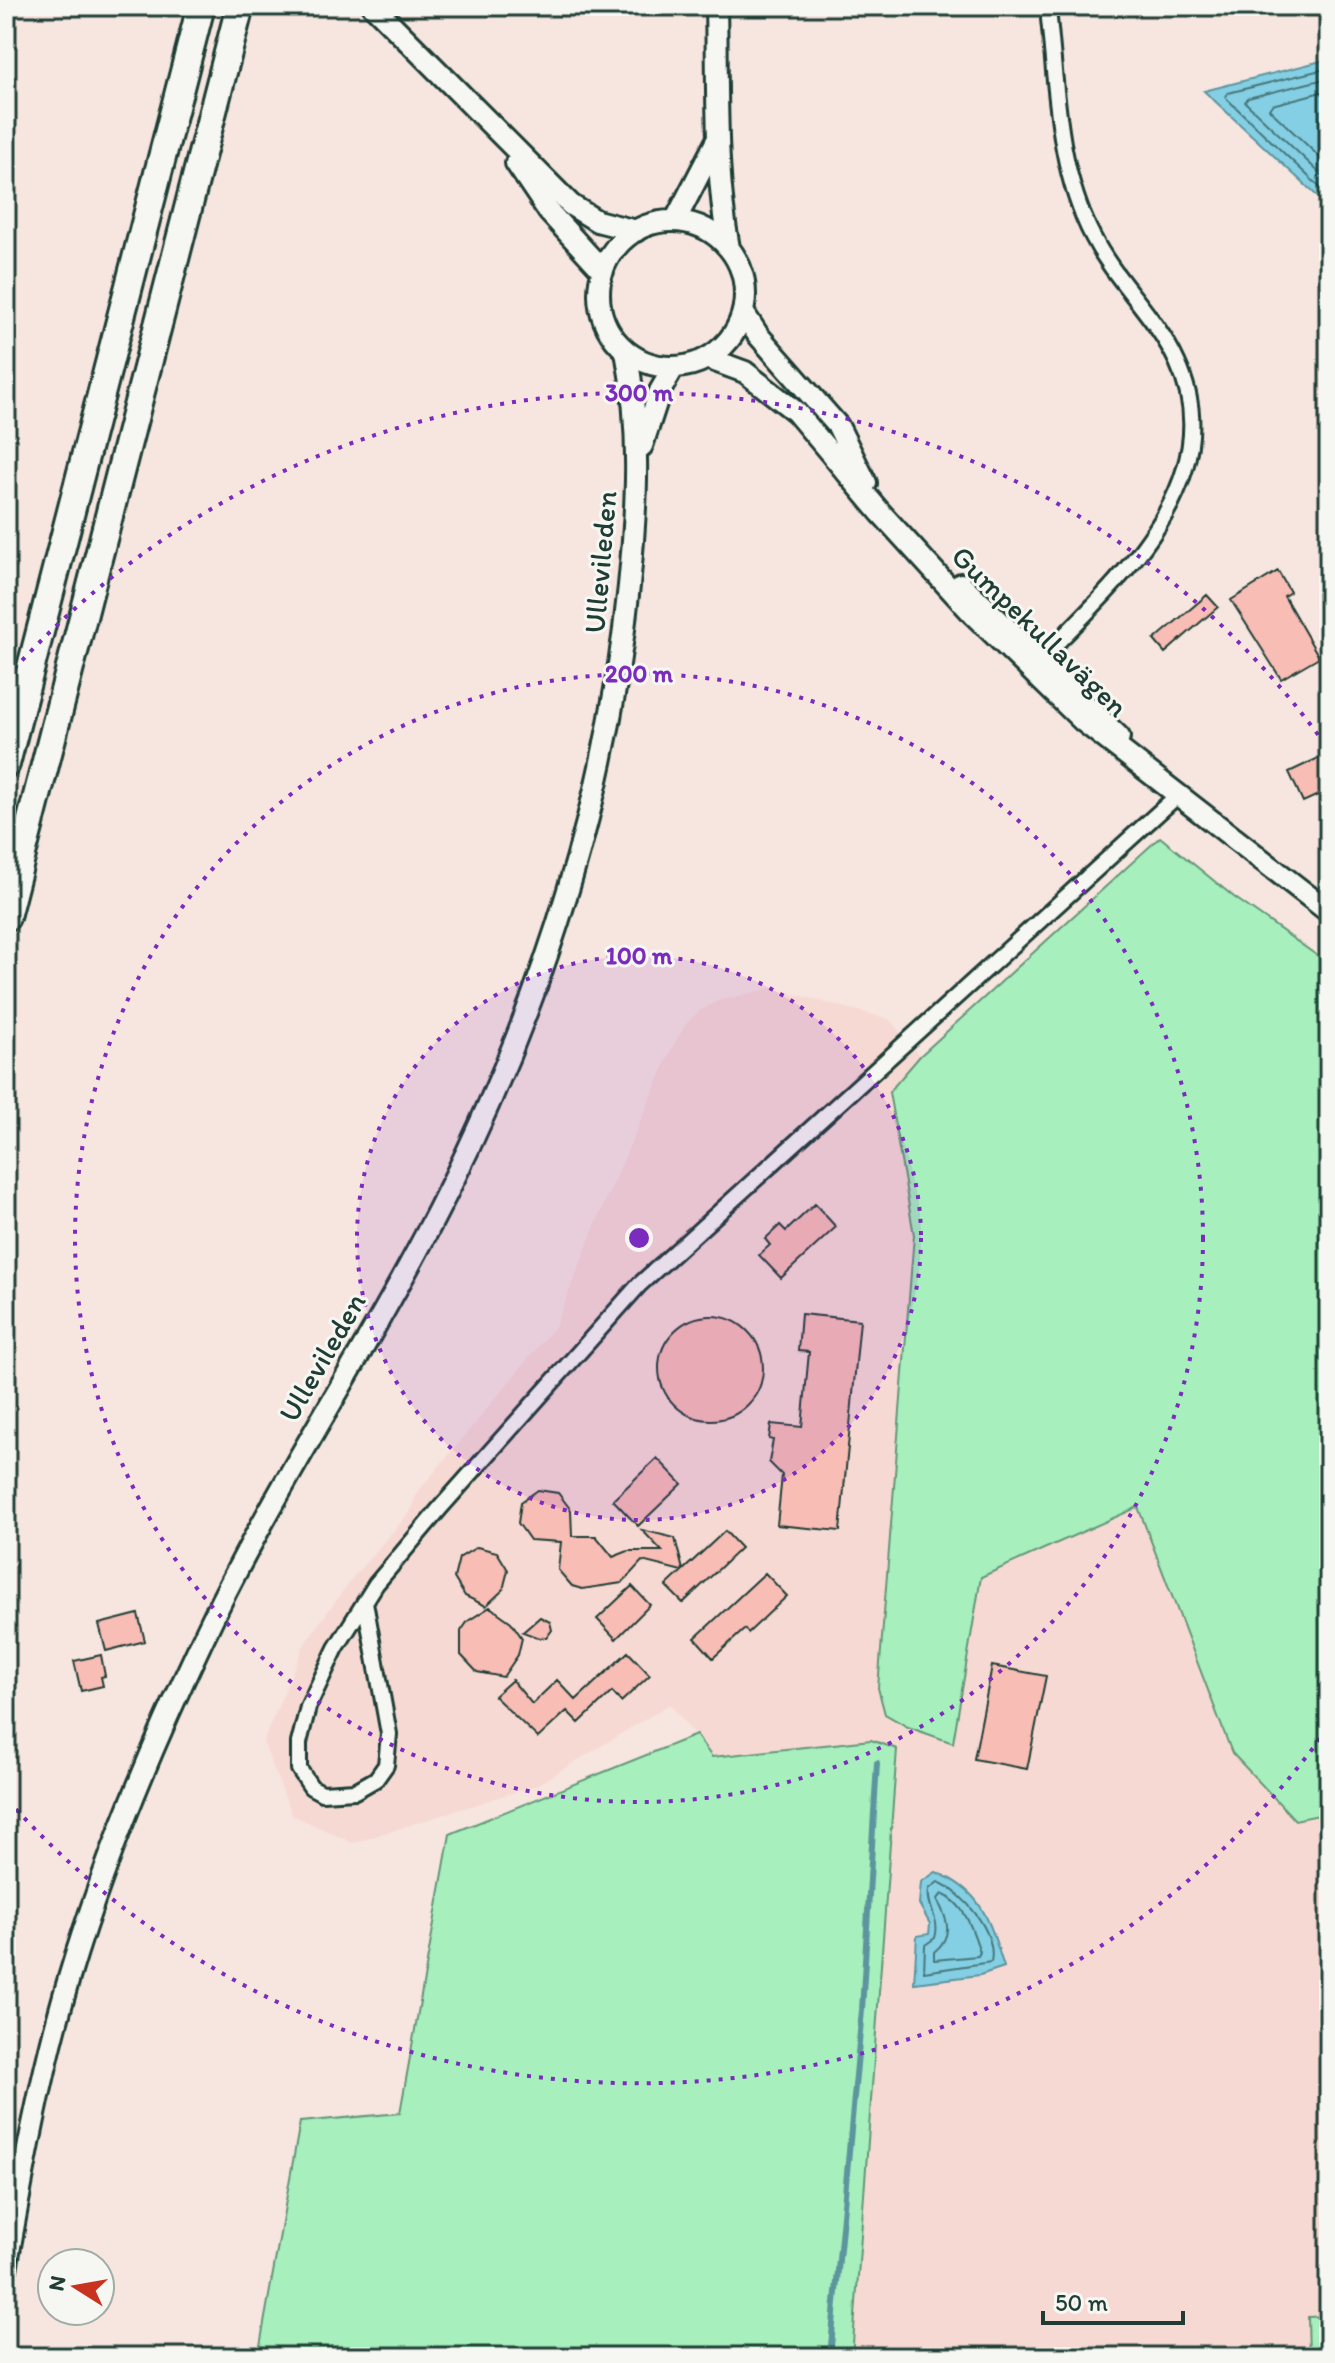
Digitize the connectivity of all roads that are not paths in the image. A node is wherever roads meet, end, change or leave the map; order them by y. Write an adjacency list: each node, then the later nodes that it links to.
1 (201, 6): 19 (highway)
2 (240, 6): 22 (highway)
3 (373, 6): 6 (main road)
4 (716, 6): 7 (main road)
5 (1049, 19): 18 (street)
6 (495, 129): 9 (main road); 11 (main road)
7 (718, 136): 8 (main road); 10 (main road)
8 (675, 221): 9 (main road); 10 (main road)
9 (636, 231): 11 (main road)
10 (729, 248): 12 (main road)
11 (603, 271): 13 (main road)
12 (743, 312): 14 (main road); 17 (main road, Gumpekullavägen)
13 (626, 351): 15 (main road); 16 (main road, Ullevileden)
14 (707, 358): 15 (main road); 17 (main road, Gumpekullavägen)
15 (674, 367): 16 (main road, Ullevileden)
16 (638, 462): 24 (main road, Ullevileden)
17 (885, 518): 18 (main road, Gumpekullavägen)
18 (1035, 665): 20 (main road, Gumpekullavägen)
19 (6, 764)
20 (1178, 795): 21 (main road, Gumpekullavägen); 23 (street)
21 (1329, 912)
22 (6, 917)
23 (365, 1602): 23 (street)
24 (6, 2269)

